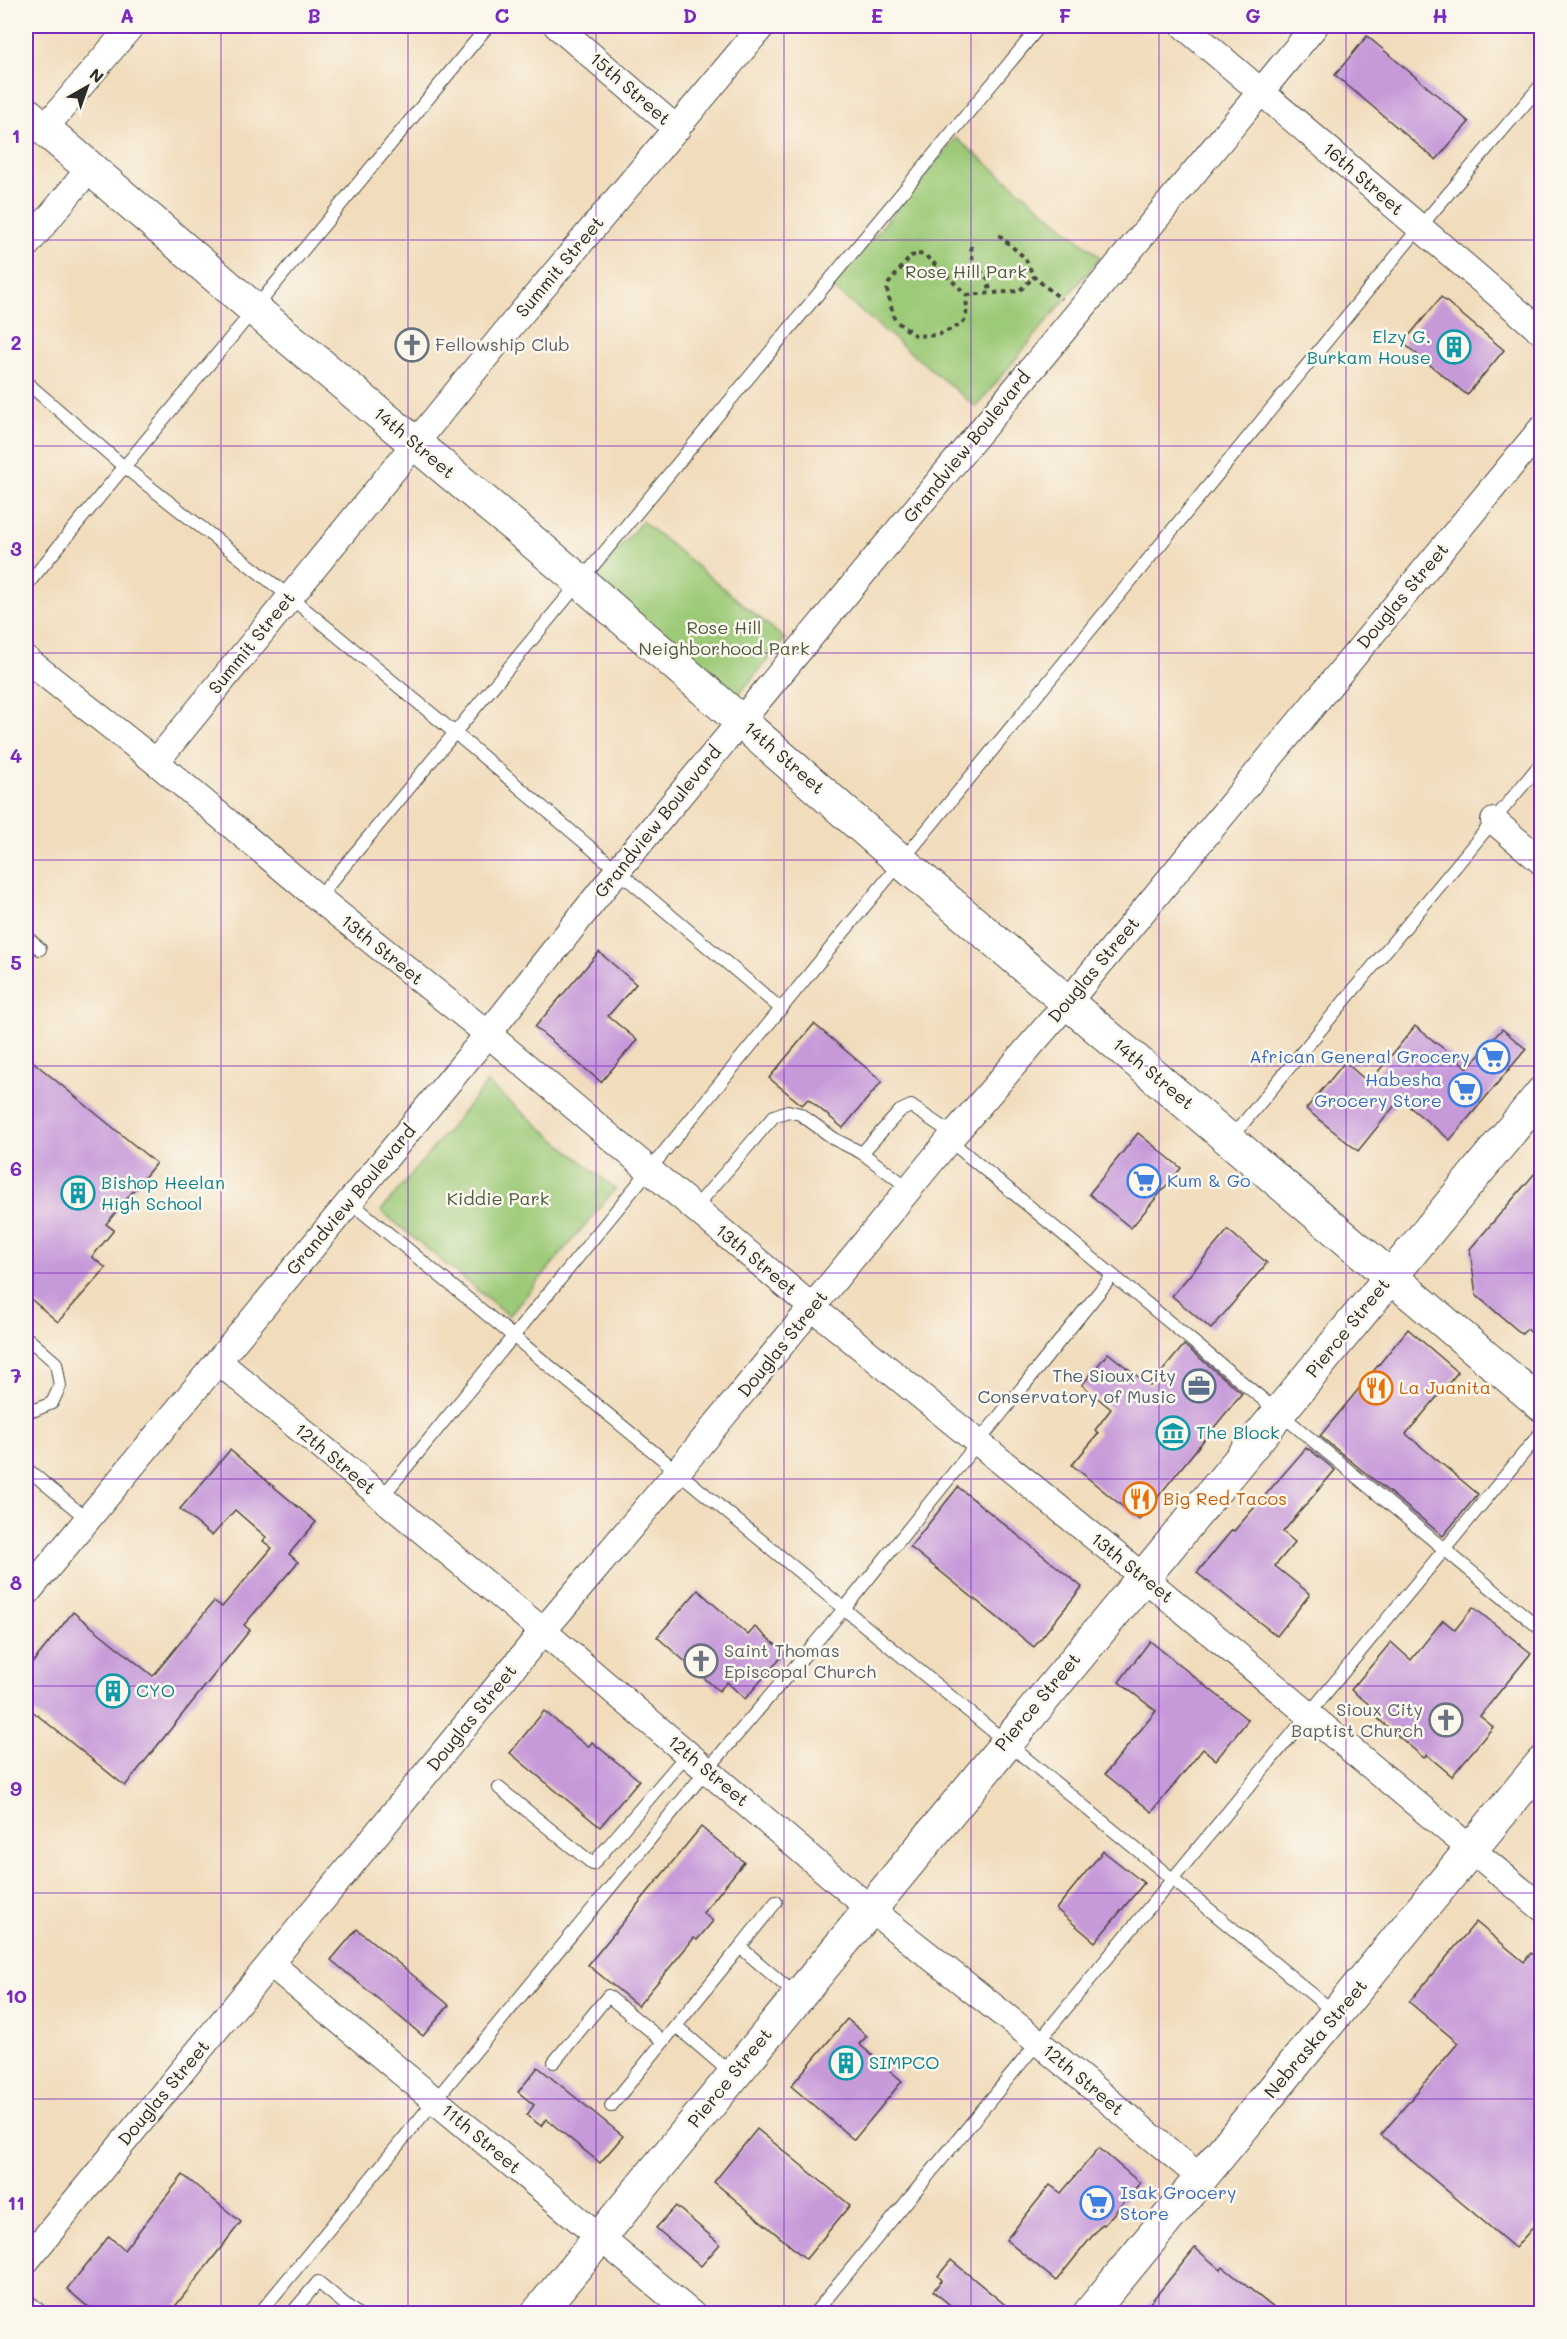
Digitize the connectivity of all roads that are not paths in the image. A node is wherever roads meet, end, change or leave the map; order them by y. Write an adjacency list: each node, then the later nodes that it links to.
1 (131, 26): 10 (street)
2 (488, 26): 15 (lane)
3 (557, 26): 11 (street, 15th Street)
4 (762, 26): 11 (street, Summit Street)
5 (1040, 26): 21 (lane)
6 (1184, 26): 9 (street, 16th Street)
7 (1315, 26): 9 (street, Grandview Boulevard)
8 (1542, 84): 13 (lane)
9 (1261, 90): 13 (street, 16th Street); 25 (street, Grandview Boulevard)
10 (35, 121): 12 (main road, 14th Street)
11 (677, 129): 19 (street, Summit Street)
12 (89, 169): 14 (street); 15 (main road, 14th Street)
13 (1419, 228): 16 (street, 16th Street); 30 (lane)
14 (26, 246)
15 (254, 309): 19 (main road, 14th Street); 20 (lane)
16 (1542, 332)
17 (26, 382): 20 (lane)
18 (1542, 428): 36 (street, Douglas Street)
19 (415, 444): 21 (main road, 14th Street); 23 (street, Summit Street)
20 (123, 466): 22 (lane); 23 (lane)
21 (581, 582): 25 (main road, 14th Street); 26 (lane)
22 (26, 586)
23 (290, 597): 26 (lane); 27 (street, Summit Street)
24 (26, 659): 27 (street, 13th Street)
25 (741, 720): 30 (main road, 14th Street); 32 (street, Grandview Boulevard)
26 (455, 733): 32 (lane); 33 (lane)
27 (156, 762): 33 (street, 13th Street)
28 (1542, 762): 29 (lane)
29 (1494, 821): 31 (street); 41 (lane)
30 (902, 862): 36 (main road, 14th Street); 37 (lane)
31 (1542, 862)
32 (617, 871): 37 (lane); 38 (street, Grandview Boulevard)
33 (318, 898): 38 (street, 13th Street)
34 (26, 936): 35 (lane)
35 (40, 948)
36 (1068, 1002): 40 (street, Douglas Street); 41 (main road, 14th Street)
37 (780, 1008): 43 (lane)
38 (488, 1034): 43 (street, 13th Street); 45 (street, Grandview Boulevard)
39 (1542, 1093): 48 (main road, Pierce Street)
40 (951, 1137): 42 (lane); 44 (street, Douglas Street); 47 (lane)
41 (1230, 1139): 48 (main road, 14th Street)
42 (862, 1153): 44 (lane); 46 (lane)
43 (649, 1172): 46 (street, 13th Street); 50 (lane)
44 (910, 1189): 49 (street, Douglas Street)
45 (350, 1202): 50 (lane); 52 (street, Grandview Boulevard)
46 (694, 1209): 49 (street, 13th Street)
47 (1112, 1276): 55 (lane); 57 (lane)
48 (1389, 1276): 53 (main road, 14th Street); 55 (main road, Pierce Street)
49 (813, 1308): 57 (street, 13th Street); 59 (street, Douglas Street)
50 (512, 1336): 59 (lane); 60 (lane)
51 (26, 1337): 54 (lane)
52 (218, 1361): 60 (street, 12th Street); 61 (street, Grandview Boulevard)
53 (1542, 1405)
54 (26, 1408)
55 (1277, 1414): 62 (lane); 63 (main road, Pierce Street)
56 (1542, 1431): 62 (lane)
57 (977, 1444): 63 (street, 13th Street); 65 (lane)
58 (26, 1468): 61 (lane)
59 (678, 1471): 65 (lane); 67 (street, Douglas Street)
60 (382, 1497): 67 (street, 12th Street)
61 (87, 1519): 64 (street, Grandview Boulevard)
62 (1443, 1549): 66 (lane); 68 (lane)
63 (1142, 1576): 68 (street, 13th Street); 69 (main road, Pierce Street)
64 (26, 1594)
65 (844, 1609): 69 (lane); 70 (lane)
66 (1542, 1630)
67 (543, 1631): 70 (street, 12th Street); 79 (street, Douglas Street)
68 (1308, 1714): 73 (street, 13th Street); 74 (lane)
69 (1005, 1743): 74 (lane); 76 (main road, Pierce Street)
70 (697, 1762): 72 (lane); 76 (street, 12th Street); 87 (lane)
71 (1542, 1764): 73 (main road, Nebraska Street)
72 (499, 1788)
73 (1471, 1851): 77 (street, 13th Street); 81 (main road, Nebraska Street)
74 (1171, 1878): 81 (lane); 84 (lane)
75 (776, 1902): 78 (lane)
76 (869, 1908): 80 (main road, Pierce Street); 84 (street, 12th Street)
77 (1542, 1908)
78 (740, 1947): 80 (lane); 82 (lane)
79 (271, 1964): 87 (street, 11th Street); 91 (street, Douglas Street)
80 (797, 1996): 86 (main road, Pierce Street)
81 (1336, 2014): 89 (main road, Nebraska Street)
82 (676, 2026): 83 (lane); 86 (lane)
83 (663, 2041): 85 (lane); 88 (lane)
84 (1038, 2042): 89 (street, 12th Street); 99 (lane)
85 (554, 2062)
86 (733, 2074): 90 (main road, Pierce Street)
87 (436, 2101): 90 (street, 11th Street); 94 (lane)
88 (611, 2106)
89 (1201, 2178): 100 (main road, Nebraska Street)
90 (600, 2238): 97 (main road, Pierce Street); 98 (street, 11th Street)
91 (26, 2261)
92 (26, 2308): 93 (street)
93 (33, 2313)
94 (259, 2313)
95 (291, 2313): 96 (lane)
96 (357, 2313)
97 (537, 2313)
98 (692, 2313)
99 (814, 2313)
100 (1089, 2313)

